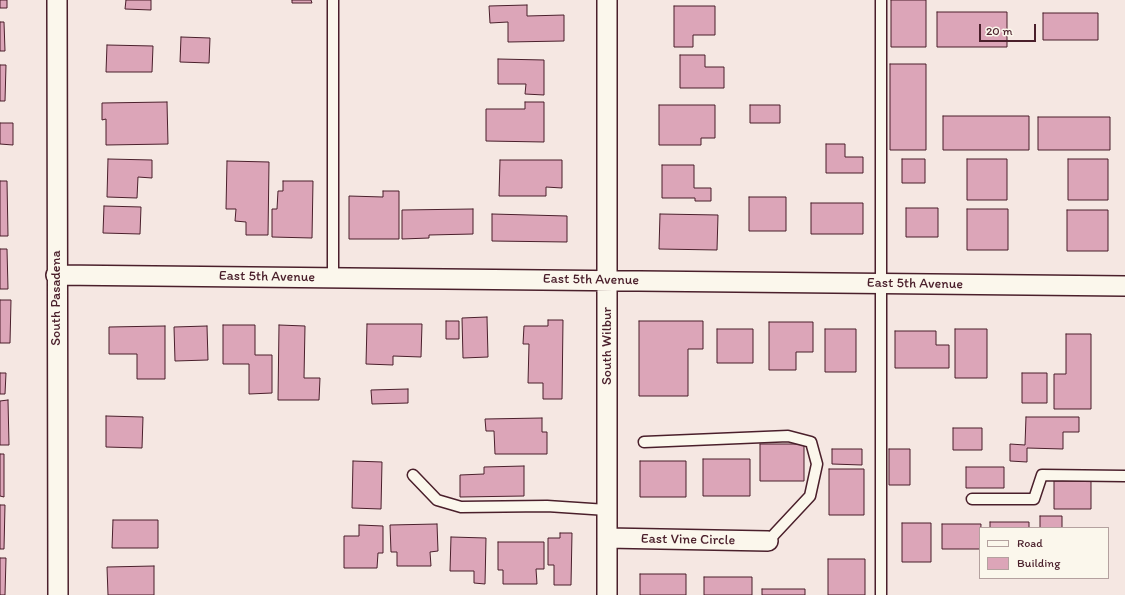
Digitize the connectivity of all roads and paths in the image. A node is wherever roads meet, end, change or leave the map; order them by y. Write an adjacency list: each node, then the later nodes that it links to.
1 (57, 0): 5 (street, South Pasadena)
2 (333, 0): 6 (lane)
3 (607, 0): 7 (street, South Wilbur)
4 (881, 0): 8 (lane)
5 (56, 275): 6 (street, East 5th Avenue); 17 (street, South Pasadena)
6 (333, 278): 7 (street, East 5th Avenue)
7 (607, 281): 8 (street, East 5th Avenue); 14 (street, South Wilbur)
8 (880, 283): 9 (street, East 5th Avenue); 19 (lane)
9 (1125, 286)
10 (644, 442): 16 (lane)
11 (413, 475): 14 (lane)
12 (1125, 476): 13 (lane)
13 (972, 499)
14 (607, 510): 15 (street, South Wilbur)
15 (607, 538): 16 (street, East Vine Circle); 18 (street, South Wilbur)
16 (768, 541)
17 (58, 595)
18 (607, 595)
19 (881, 595)

